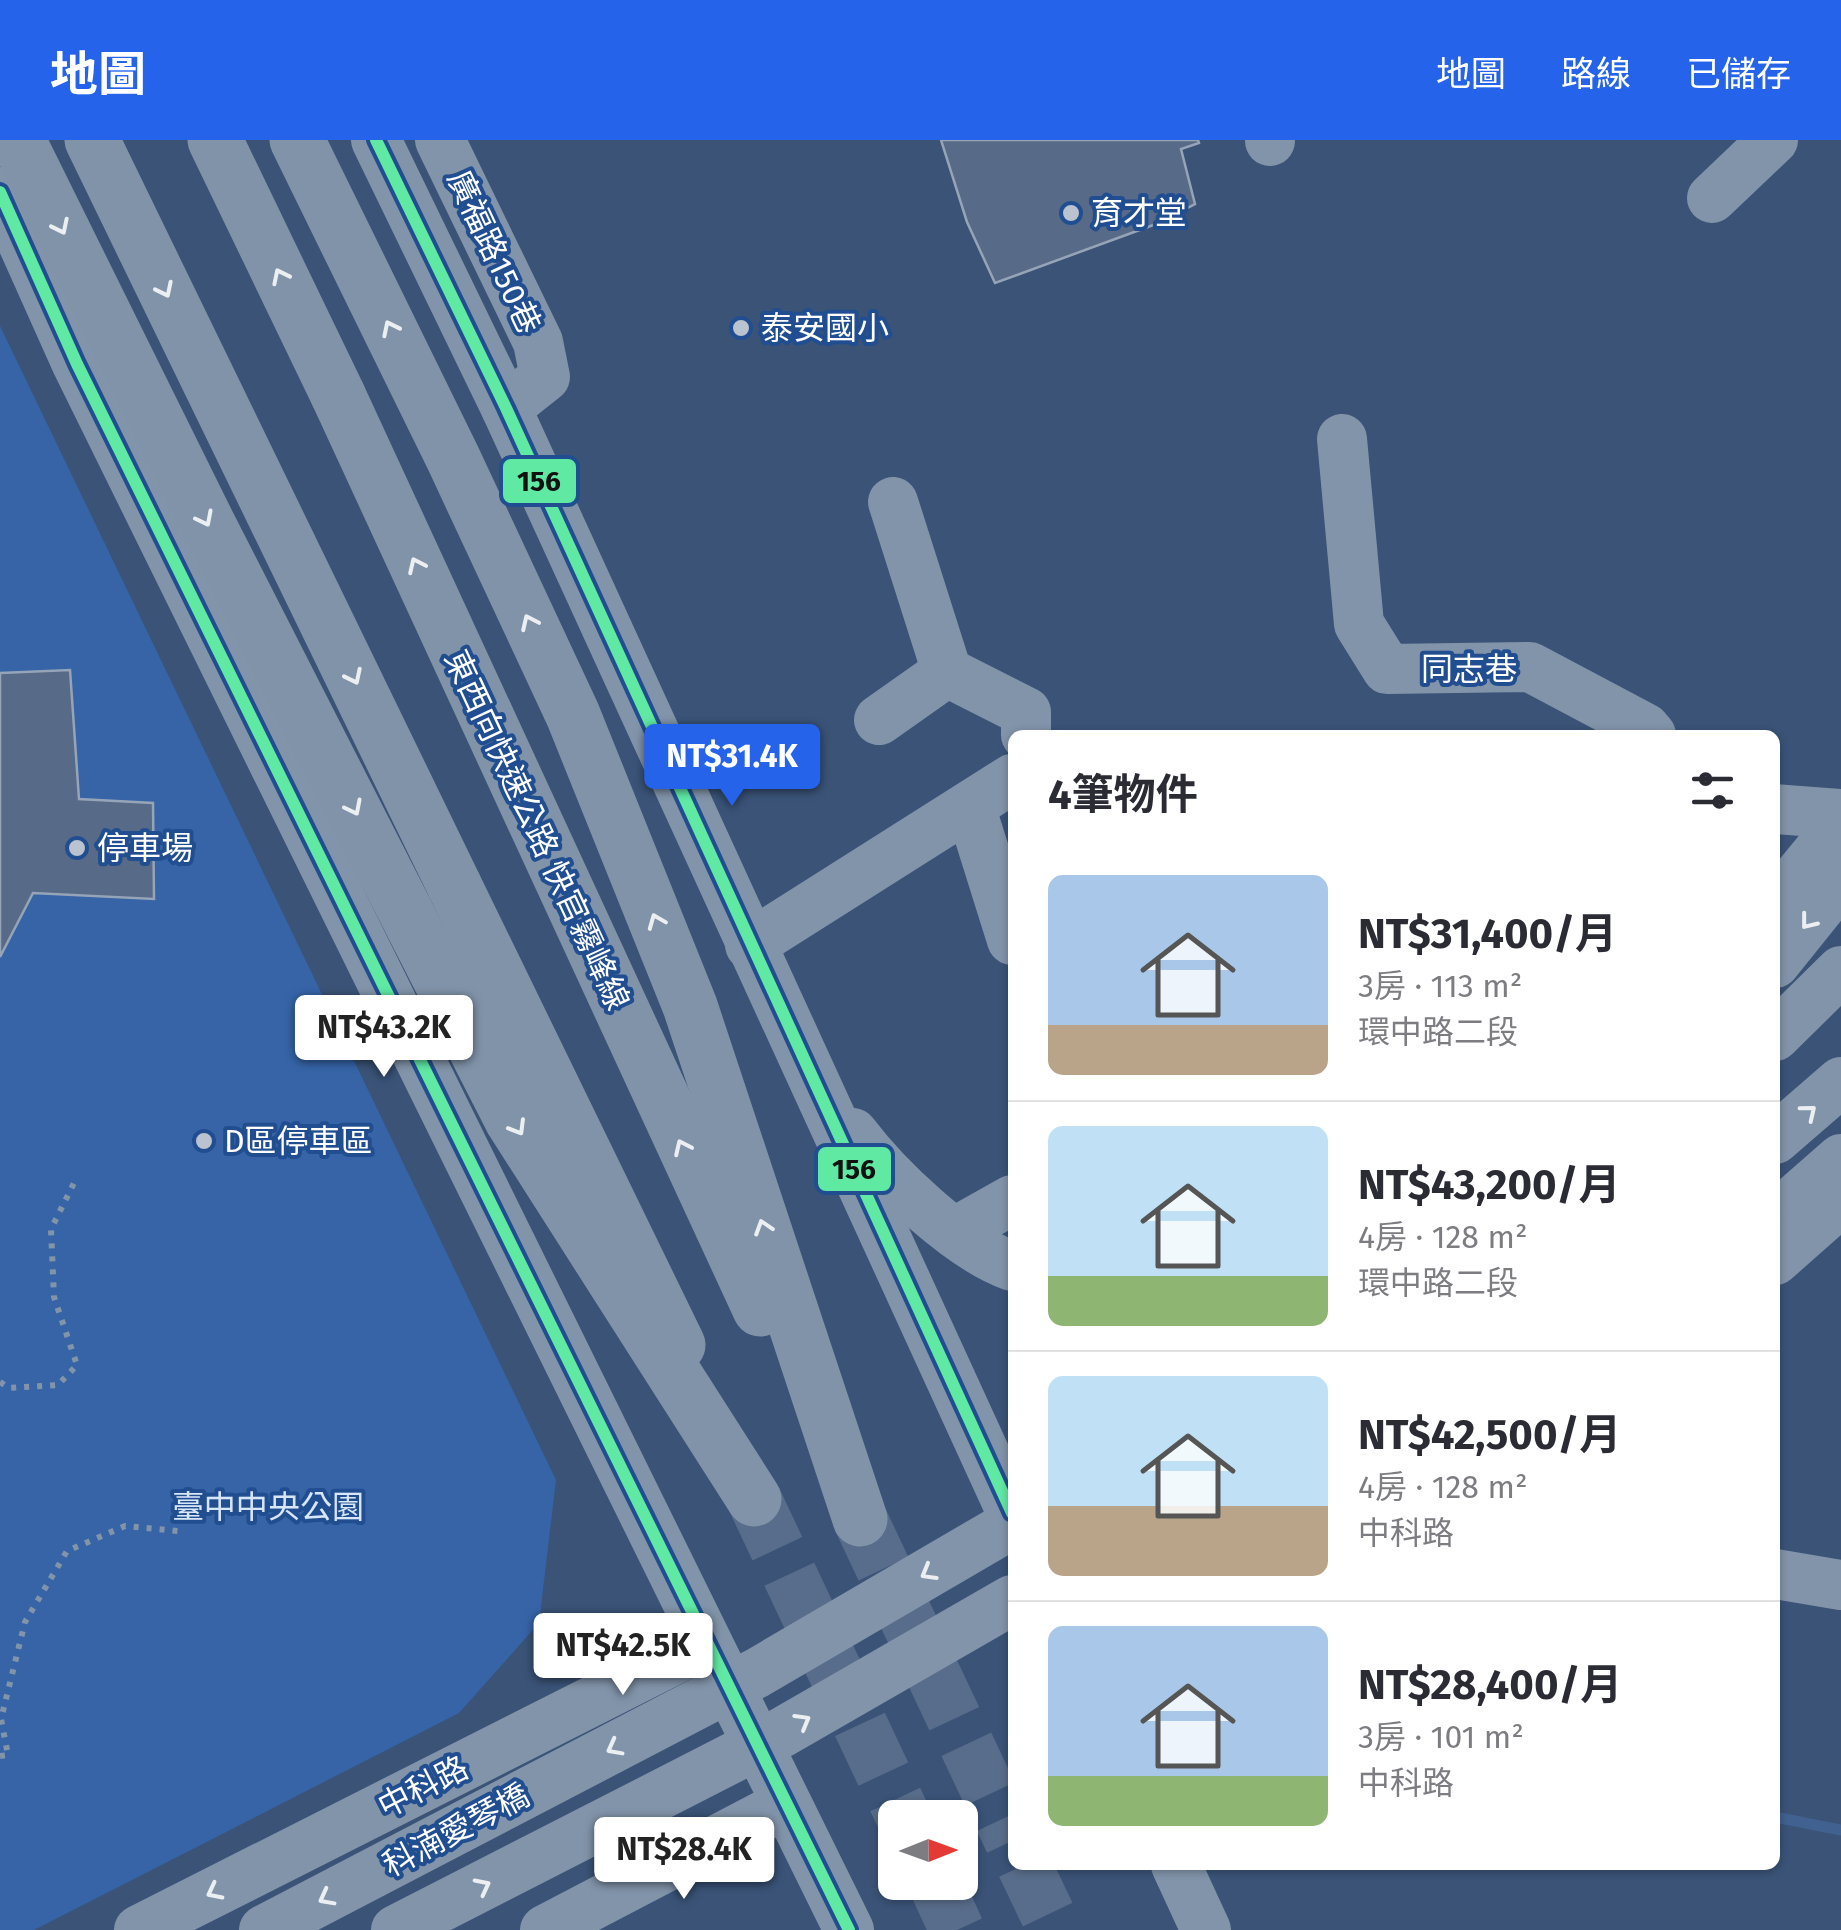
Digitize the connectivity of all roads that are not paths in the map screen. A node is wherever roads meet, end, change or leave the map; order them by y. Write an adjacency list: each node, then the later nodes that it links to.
1 (18, 140): 2 (highway, bridge)
2 (92, 140)
3 (215, 140): 4 (highway, 東西向快速公路 快官霧峰線, bridge)
4 (297, 140)
5 (376, 140): 10 (street)
6 (440, 140): 10 (street, 廣福路150巷)
7 (1773, 140): 9 (street)
8 (0, 192): 45 (street)
9 (1712, 198)
10 (506, 408): 25 (street)
11 (1342, 439): 16 (street, 同志巷)
12 (894, 502): 13 (street)
13 (947, 672): 14 (street); 15 (street)
14 (880, 720)
15 (1026, 730)
16 (1647, 730)
17 (1008, 782): 18 (street)
18 (970, 806): 24 (street); 25 (street)
19 (1780, 809): 20 (street)
20 (1841, 814)
21 (1841, 824): 23 (street)
22 (1841, 881): 26 (street, one-way to 26)
23 (1780, 898)
24 (1008, 927)
25 (750, 945): 29 (street)
26 (1780, 958)
27 (1841, 971): 28 (street)
28 (1780, 1031)
29 (806, 1068): 36 (street); 40 (street)
30 (1841, 1082): 31 (street, one-way to 30)
31 (1780, 1136)
32 (1841, 1159): 35 (street)
33 (1008, 1202): 36 (street)
34 (1841, 1202): 38 (street)
35 (1780, 1213)
36 (955, 1232): 37 (street); 39 (street)
37 (1008, 1237)
38 (1780, 1256)
39 (1008, 1264)
40 (1008, 1504)
41 (1008, 1526): 48 (street, 科湳愛琴橋, one-way to 48, bridge)
42 (1780, 1575): 43 (street)
43 (1841, 1585)
44 (1008, 1602): 49 (street, 科湳愛琴橋, one-way to 44, bridge)
45 (707, 1643): 46 (street); 47 (street, 中科路, one-way to 47)
46 (786, 1804): 50 (street); 51 (street)
47 (139, 1930)
48 (264, 1930)
49 (396, 1930)
50 (545, 1930)
51 (849, 1930)

